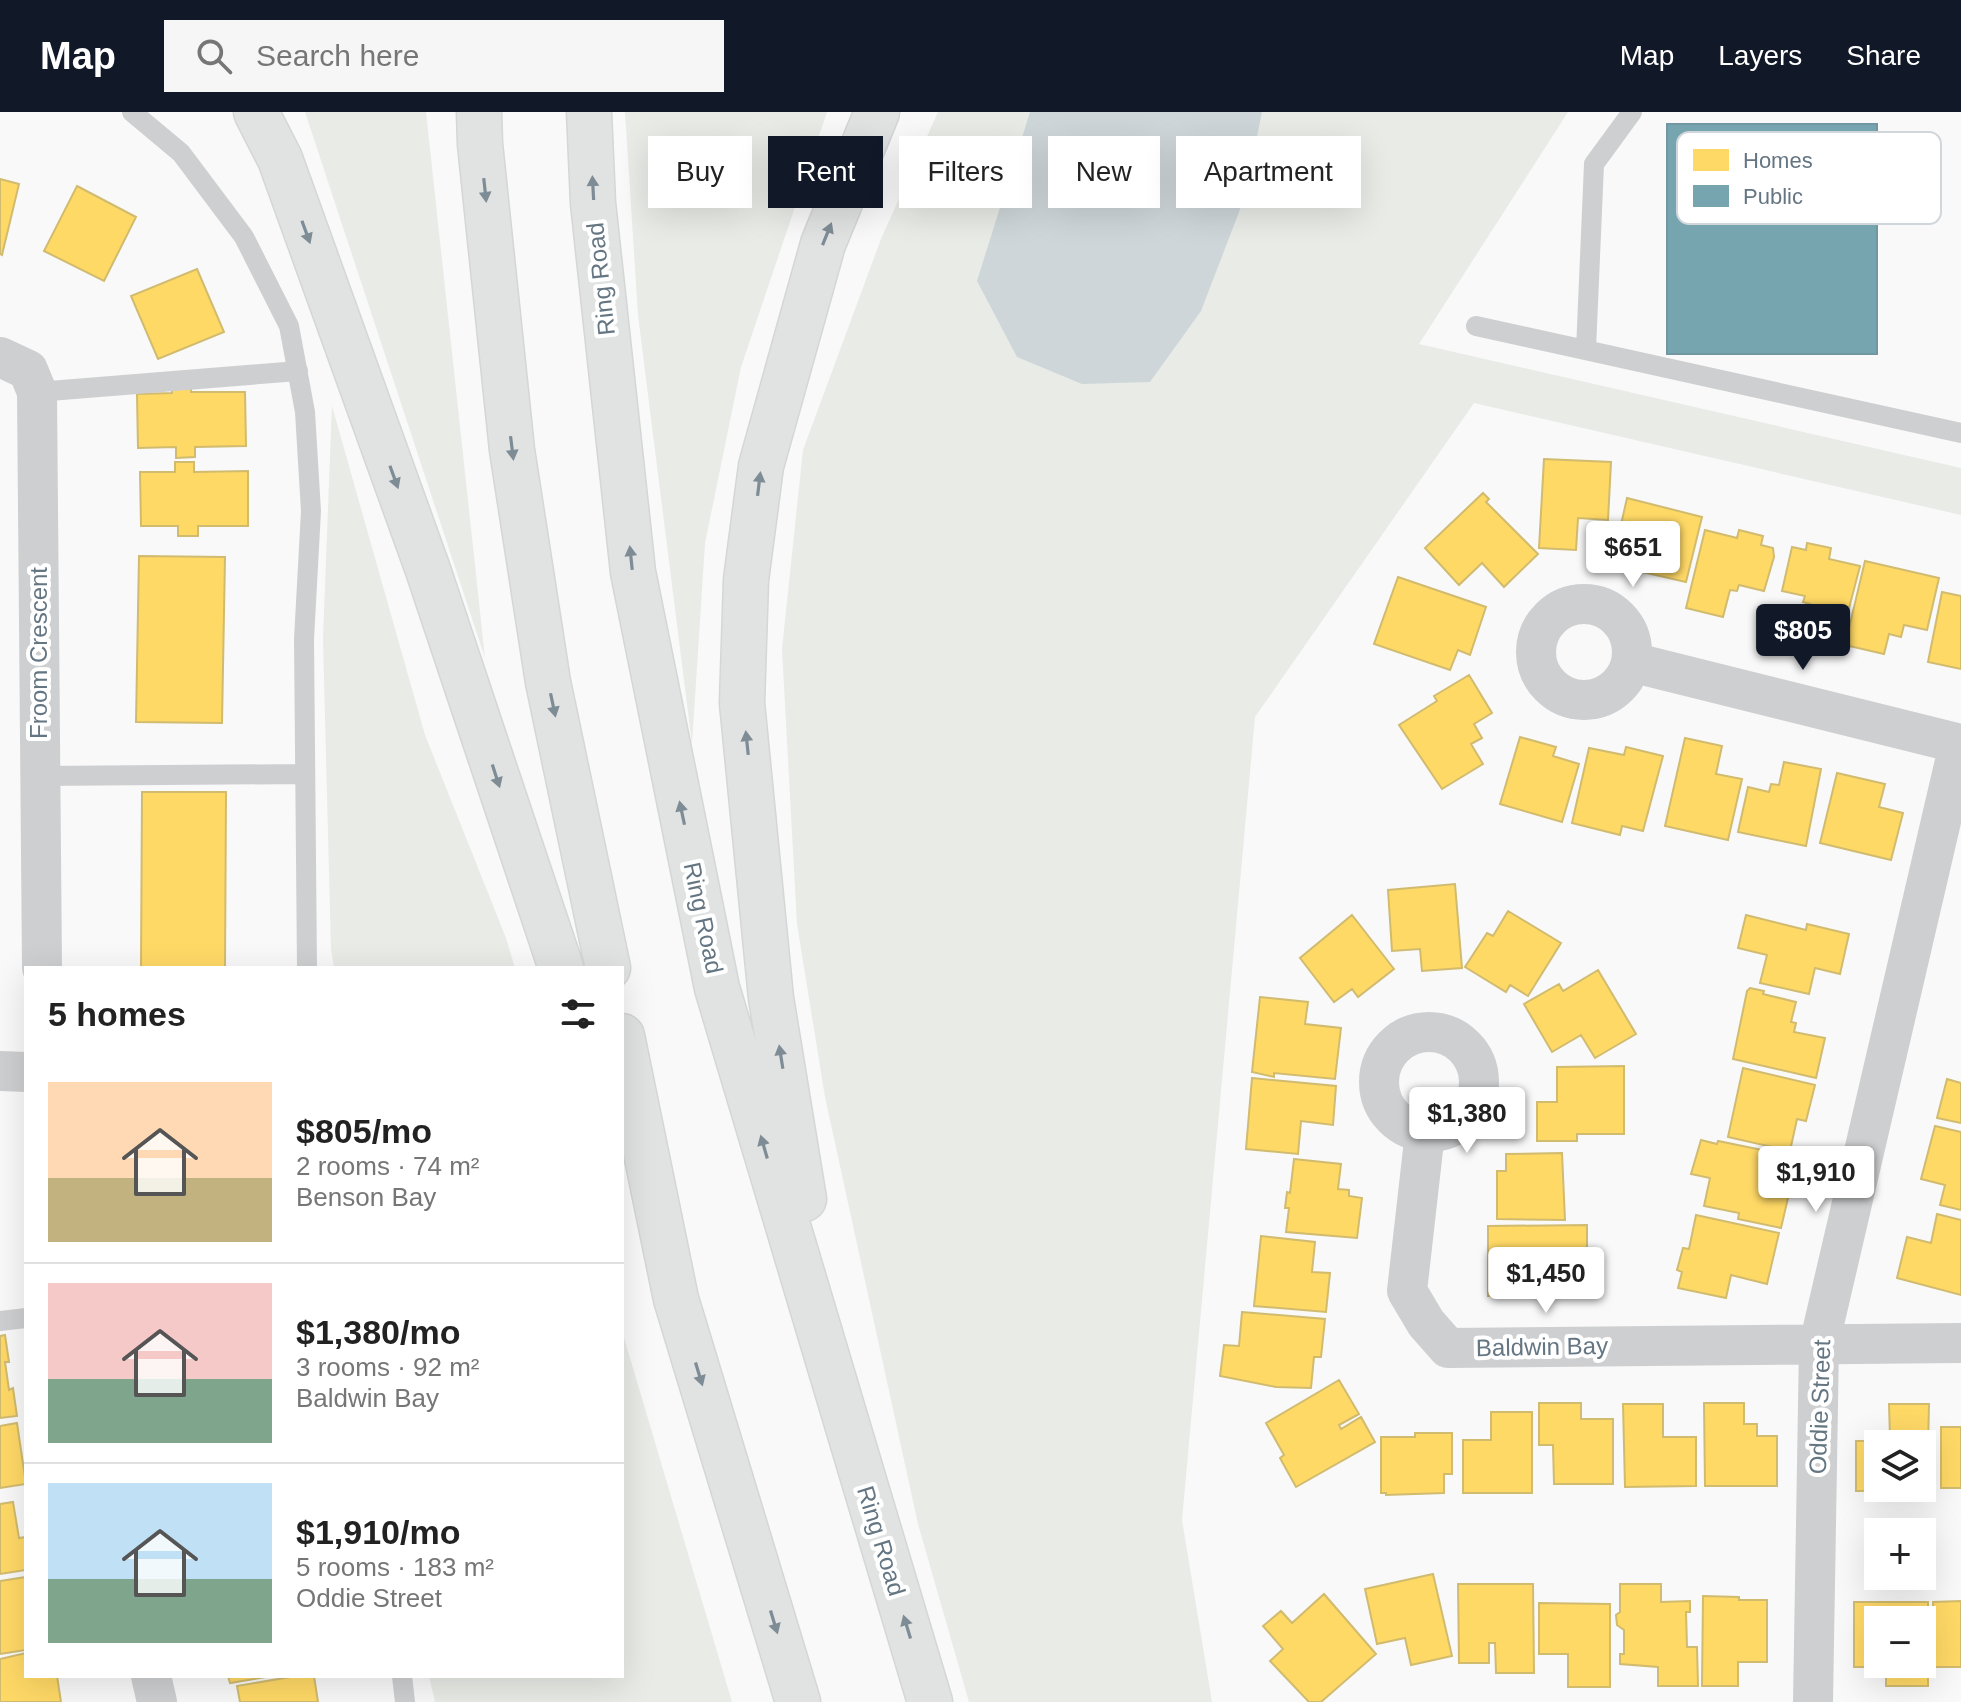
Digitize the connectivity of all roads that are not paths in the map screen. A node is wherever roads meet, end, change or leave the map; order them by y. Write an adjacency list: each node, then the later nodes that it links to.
1 (132, 112): 10 (lane)
2 (256, 112): 19 (highway, one-way to 19)
3 (479, 112): 20 (highway, one-way to 20)
4 (589, 112): 31 (highway, Ring Road, one-way to 4)
5 (877, 112): 31 (highway, one-way to 5)
6 (1632, 112): 8 (lane)
7 (1476, 326): 8 (lane)
8 (1586, 350): 12 (lane)
9 (0, 357): 11 (street)
10 (298, 371): 11 (lane); 15 (lane)
11 (37, 392): 16 (street, Froom Crescent)
12 (1961, 433)
13 (1631, 662): 14 (street)
14 (1960, 744): 30 (street, Oddie Street)
15 (304, 774): 16 (lane); 18 (lane)
16 (40, 776): 17 (street, Froom Crescent)
17 (42, 966)
18 (307, 966)
19 (560, 966)
20 (608, 966)
21 (624, 1046): 26 (highway)
22 (0, 1071): 23 (street)
23 (24, 1072)
24 (1425, 1132): 30 (street, Baldwin Bay)
25 (624, 1155): 26 (highway)
26 (676, 1299): 36 (highway, one-way to 36)
27 (24, 1318): 28 (lane)
28 (0, 1321)
29 (1961, 1343): 30 (street)
30 (1819, 1345): 38 (street, Oddie Street)
31 (834, 1383): 37 (highway, Ring Road, one-way to 31)
32 (151, 1678): 34 (street)
33 (402, 1678): 35 (lane)
34 (157, 1702)
35 (405, 1702)
36 (798, 1702)
37 (930, 1702)
38 (1813, 1702)

